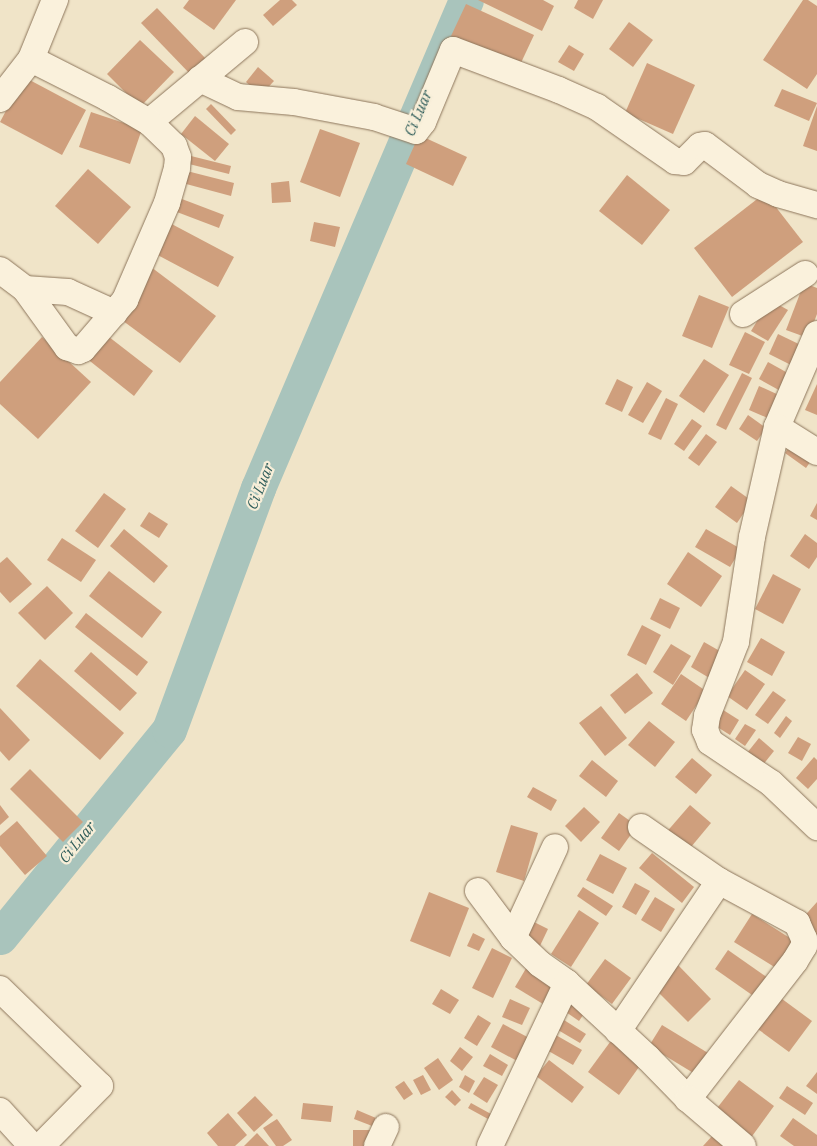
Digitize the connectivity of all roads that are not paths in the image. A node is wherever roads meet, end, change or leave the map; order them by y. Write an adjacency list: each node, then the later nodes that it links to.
1 (56, 0): 3 (street)
2 (245, 42): 4 (street)
3 (31, 59): 5 (street); 6 (street)
4 (200, 79): 6 (street); 7 (street)
5 (0, 99)
6 (149, 122): 11 (street)
7 (816, 200)
8 (0, 270): 10 (street)
9 (813, 271): 12 (street)
10 (25, 289): 11 (street); 11 (street)
11 (114, 313)
12 (744, 314)
13 (817, 334): 14 (street)
14 (777, 428): 15 (street); 17 (street)
15 (817, 452)
16 (641, 827): 19 (street)
17 (817, 827)
18 (555, 847): 21 (street)
19 (719, 881): 24 (street); 25 (street)
20 (478, 891): 21 (street)
21 (513, 938): 22 (street)
22 (566, 983): 24 (street); 29 (street)
23 (0, 989): 28 (street)
24 (618, 1031): 25 (street)
25 (688, 1099): 30 (street)
26 (0, 1111): 27 (street)
27 (32, 1146)
28 (42, 1146)
29 (490, 1146)
30 (743, 1146)

